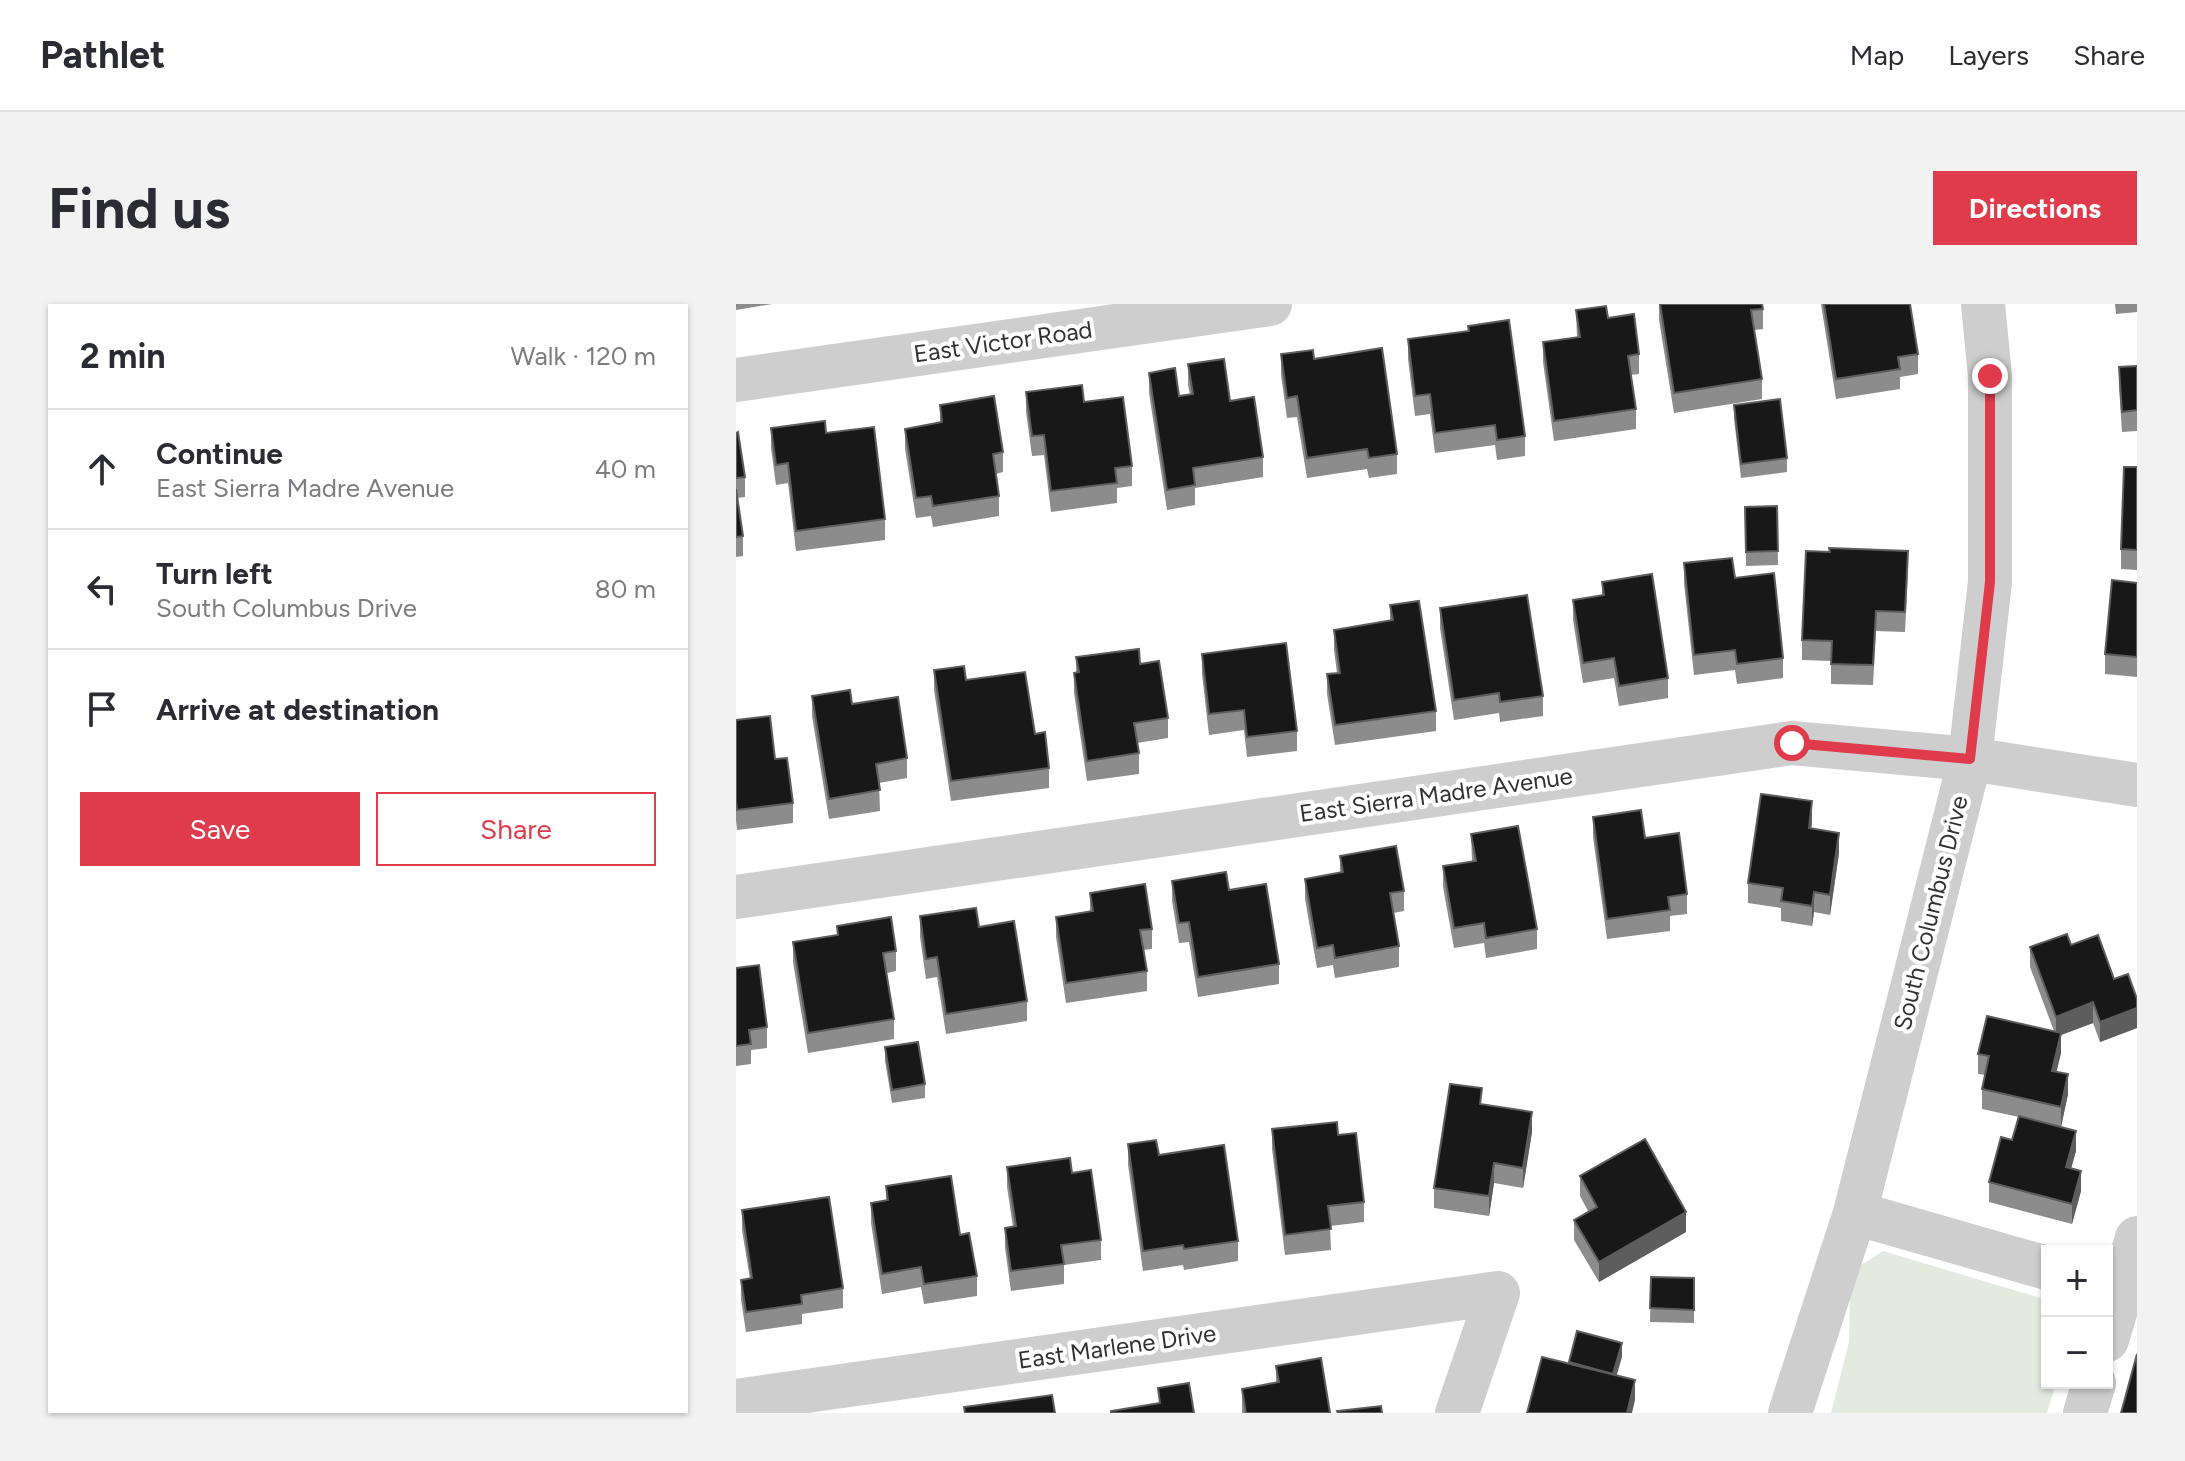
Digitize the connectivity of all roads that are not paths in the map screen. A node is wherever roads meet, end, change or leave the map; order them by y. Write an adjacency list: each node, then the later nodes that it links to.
1 (1270, 304): 3 (street, East Victor Road)
2 (1983, 304): 4 (street, South Columbus Drive)
3 (736, 380)
4 (1970, 759): 5 (street, East Sierra Madre Avenue); 6 (street, East Sierra Madre Avenue); 7 (street, South Columbus Drive)
5 (2137, 785)
6 (736, 897)
7 (1855, 1213): 9 (street); 15 (street, South Columbus Drive)
8 (2137, 1238): 10 (street)
9 (2041, 1266)
10 (2122, 1289): 11 (street)
11 (2113, 1320)
12 (2092, 1389): 16 (street)
13 (736, 1401): 14 (street, East Marlene Drive)
14 (1457, 1413)
15 (1790, 1413)
16 (2085, 1413)

